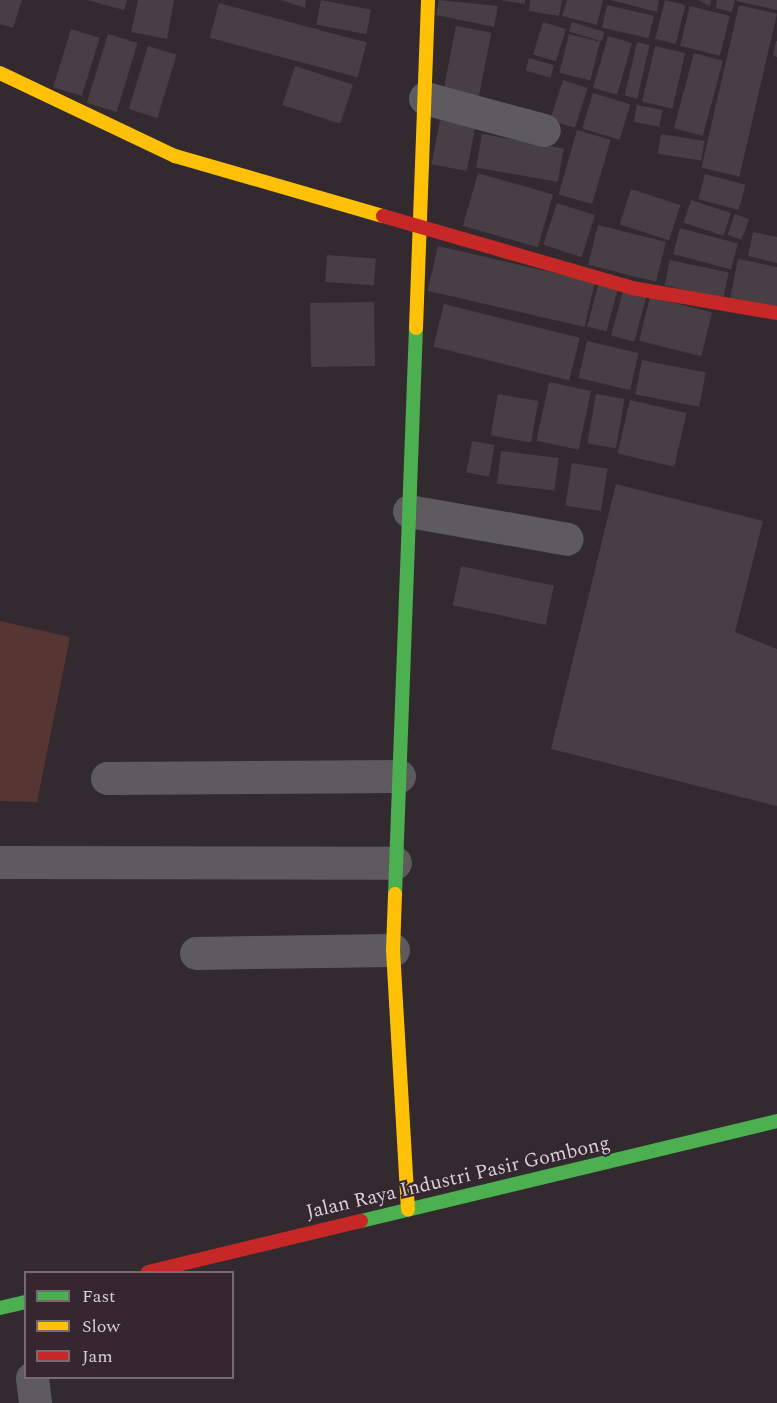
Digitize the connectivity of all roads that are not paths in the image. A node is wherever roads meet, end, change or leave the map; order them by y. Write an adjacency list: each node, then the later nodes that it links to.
1 (428, 0): 3 (main road)
2 (0, 73): 5 (main road)
3 (425, 99): 4 (street); 5 (main road)
4 (544, 130)
5 (420, 230): 6 (main road); 7 (main road)
6 (777, 313)
7 (409, 511): 8 (street); 9 (main road)
8 (567, 539)
9 (399, 776): 10 (street); 12 (main road)
10 (107, 778)
11 (0, 862): 12 (street)
12 (395, 863): 13 (main road)
13 (393, 950): 14 (street); 16 (main road)
14 (196, 953)
15 (777, 1121): 16 (main road, Jalan Raya Industri Pasir Gombong)
16 (408, 1210): 17 (main road, Jalan Raya Industri Pasir Gombong)
17 (152, 1271)
18 (24, 1302): 19 (main road)
19 (0, 1308)
20 (32, 1379): 21 (street)
21 (35, 1403)

